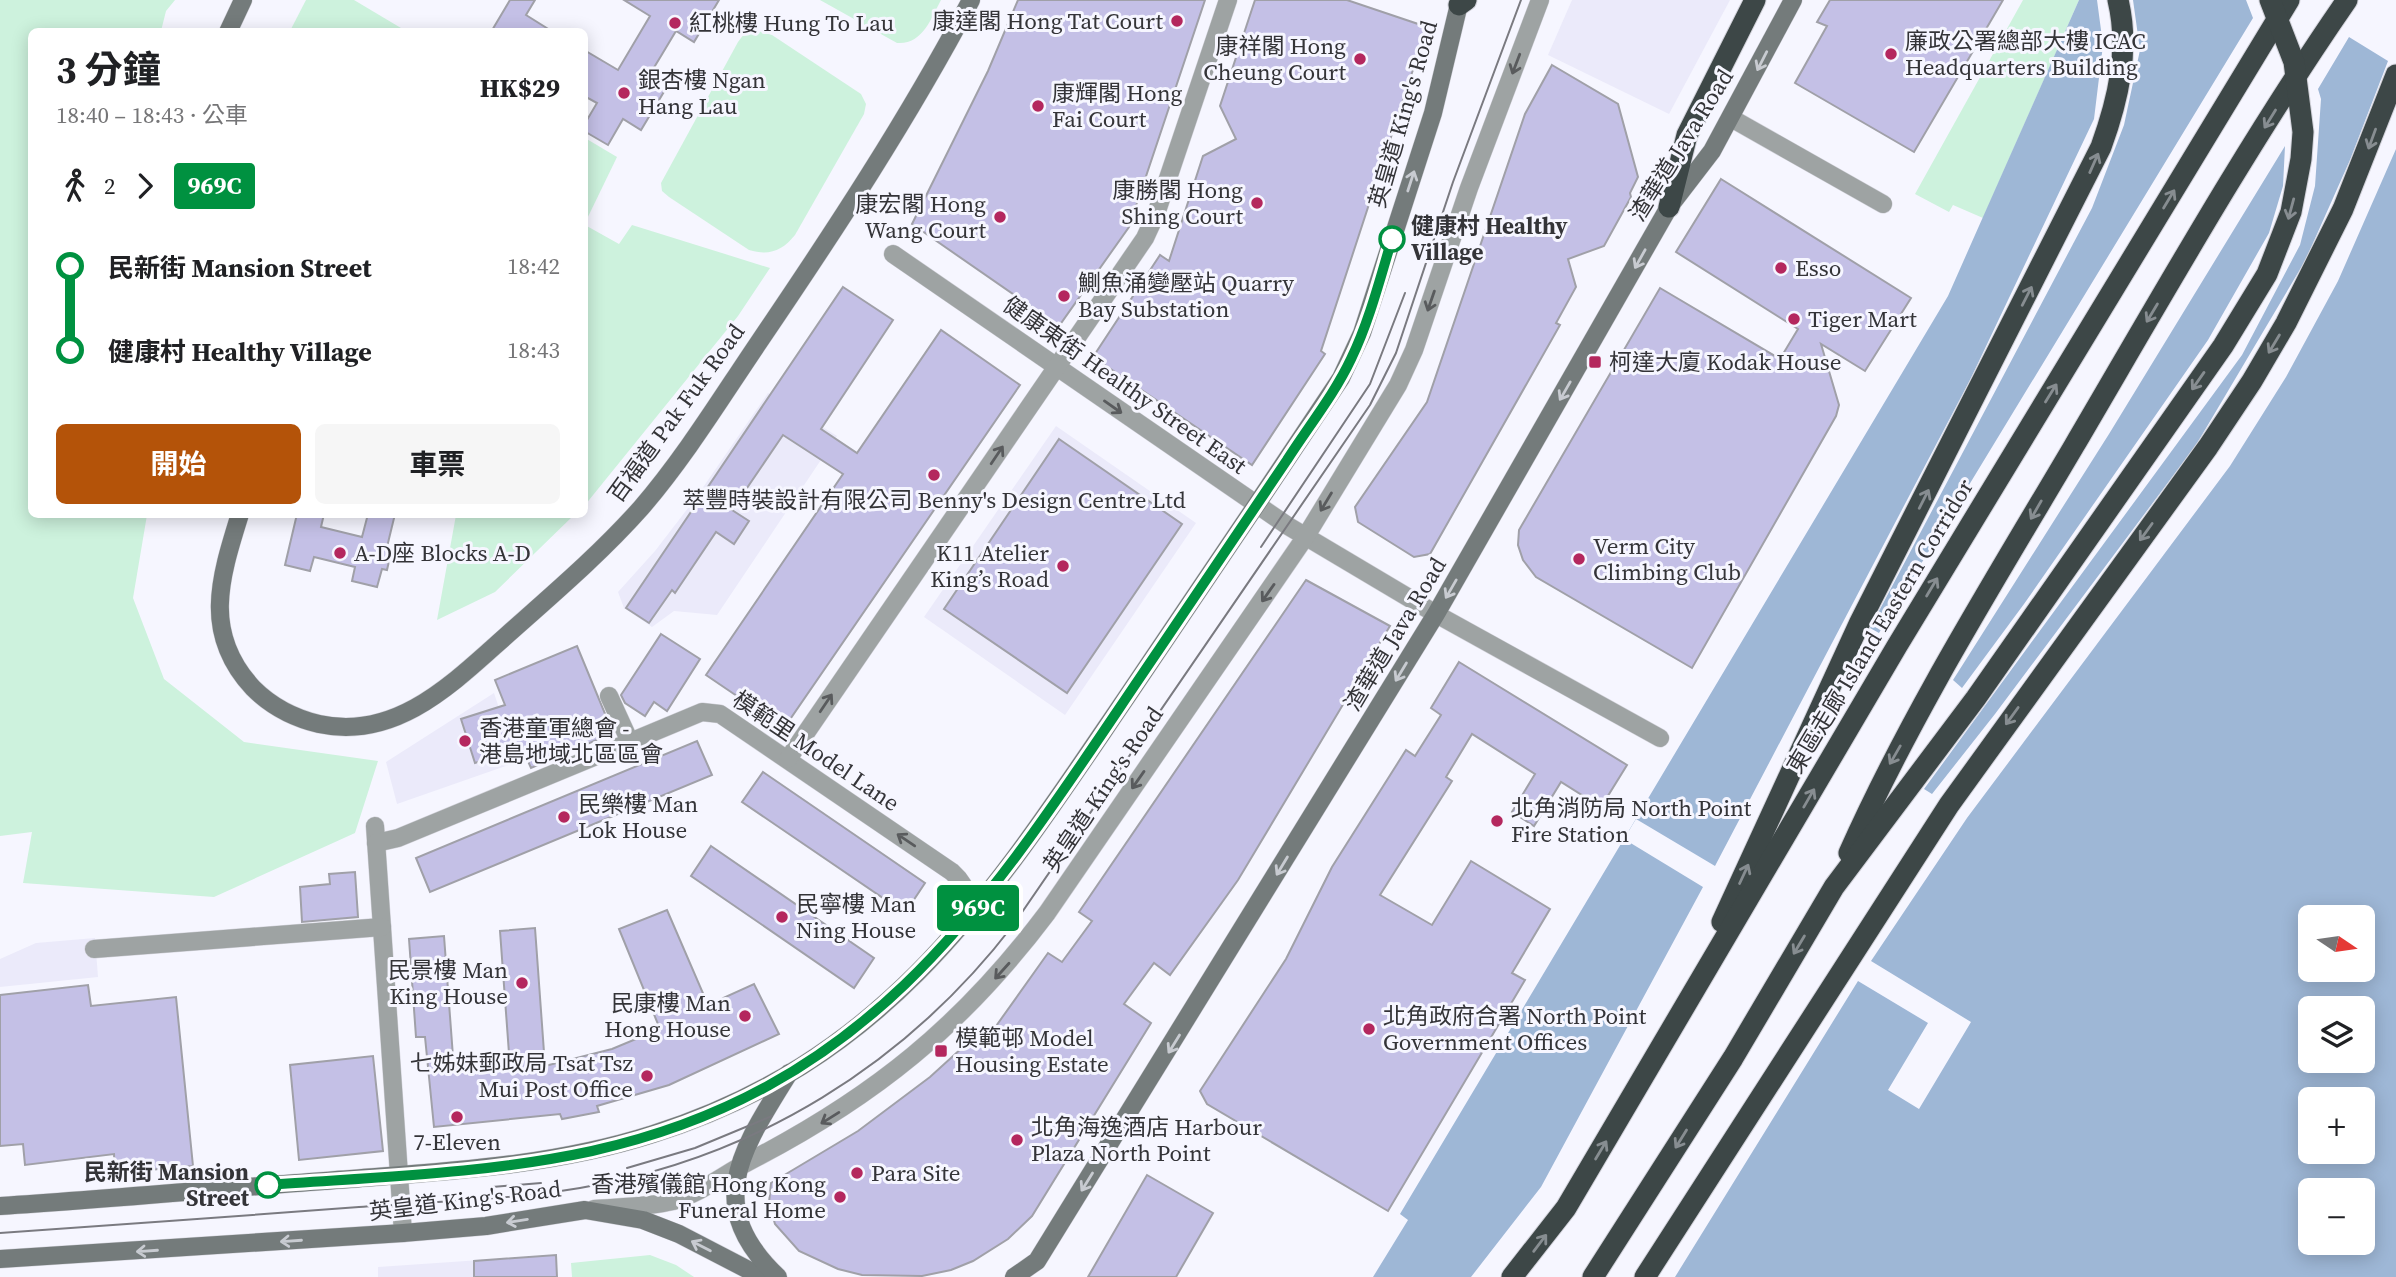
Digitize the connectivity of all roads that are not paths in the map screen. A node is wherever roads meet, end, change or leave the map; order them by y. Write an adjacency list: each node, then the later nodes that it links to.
1 (243, 0): 12 (main road)
2 (971, 0): 20 (main road, 百福道 Pak Fuk Road)
3 (1228, 0): 18 (street)
4 (1540, 0): 21 (street, 英皇道 King's Road, one-way to 21)
5 (1755, 0): 16 (highway)
6 (1793, 0): 14 (main road, 渣華道 Java Road, one-way to 14)
7 (2118, 0): 31 (highway, one-way to 7)
8 (2270, 0): 27 (highway, one-way to 27)
9 (2289, 0): 31 (highway, 東區走廊 Island Eastern Corridor, one-way to 9)
10 (2347, 0): 27 (highway, one-way to 27)
11 (1458, 1): 19 (main road, 英皇道 King's Road, one-way to 11)
12 (230, 28)
13 (2396, 75): 44 (highway, one-way to 44)
14 (1731, 118): 15 (street); 16 (main road, 渣華道 Java Road)
15 (1882, 204)
16 (1669, 207): 22 (main road, 渣華道 Java Road, one-way to 22)
17 (893, 254): 18 (street, 健康東街 Healthy Street East)
18 (1057, 368): 19 (street, 健康東街 Healthy Street East, one-way to 19); 26 (street, one-way to 18)
19 (1257, 505): 21 (street, 健康東街 Healthy Street East); 29 (main road, 英皇道 King's Road)
20 (239, 518)
21 (1306, 536): 22 (street, 健康東街 Healthy Street East); 33 (street, 英皇道 King's Road, one-way to 33)
22 (1436, 614): 24 (street, 健康東街 Healthy Street East); 41 (main road, 渣華道 Java Road, one-way to 41)
23 (610, 696): 25 (street)
24 (1660, 738)
25 (629, 742): 26 (street, 模範里 Model Lane); 28 (street)
26 (788, 759): 29 (street, 模範里 Model Lane, one-way to 26)
27 (1834, 887): 43 (highway, one-way to 43)
28 (382, 927): 30 (street); 34 (street)
29 (958, 931): 32 (main road, 英皇道 King's Road)
30 (94, 948)
31 (1674, 1026): 42 (highway, 東區走廊 Island Eastern Corridor, one-way to 31)
32 (790, 1072): 33 (main road); 34 (main road, 英皇道 King's Road)
33 (740, 1167): 36 (street, 英皇道 King's Road); 40 (main road)
34 (400, 1175): 35 (main road, 英皇道 King's Road); 37 (street)
35 (0, 1206)
36 (584, 1210): 37 (main road, 英皇道 King's Road, one-way to 37); 39 (main road, one-way to 36)
37 (403, 1233): 38 (main road, 英皇道 King's Road, one-way to 38)
38 (0, 1259)
39 (762, 1277)
40 (778, 1277)
41 (1014, 1277)
42 (1512, 1277)
43 (1593, 1277)
44 (1645, 1277)

